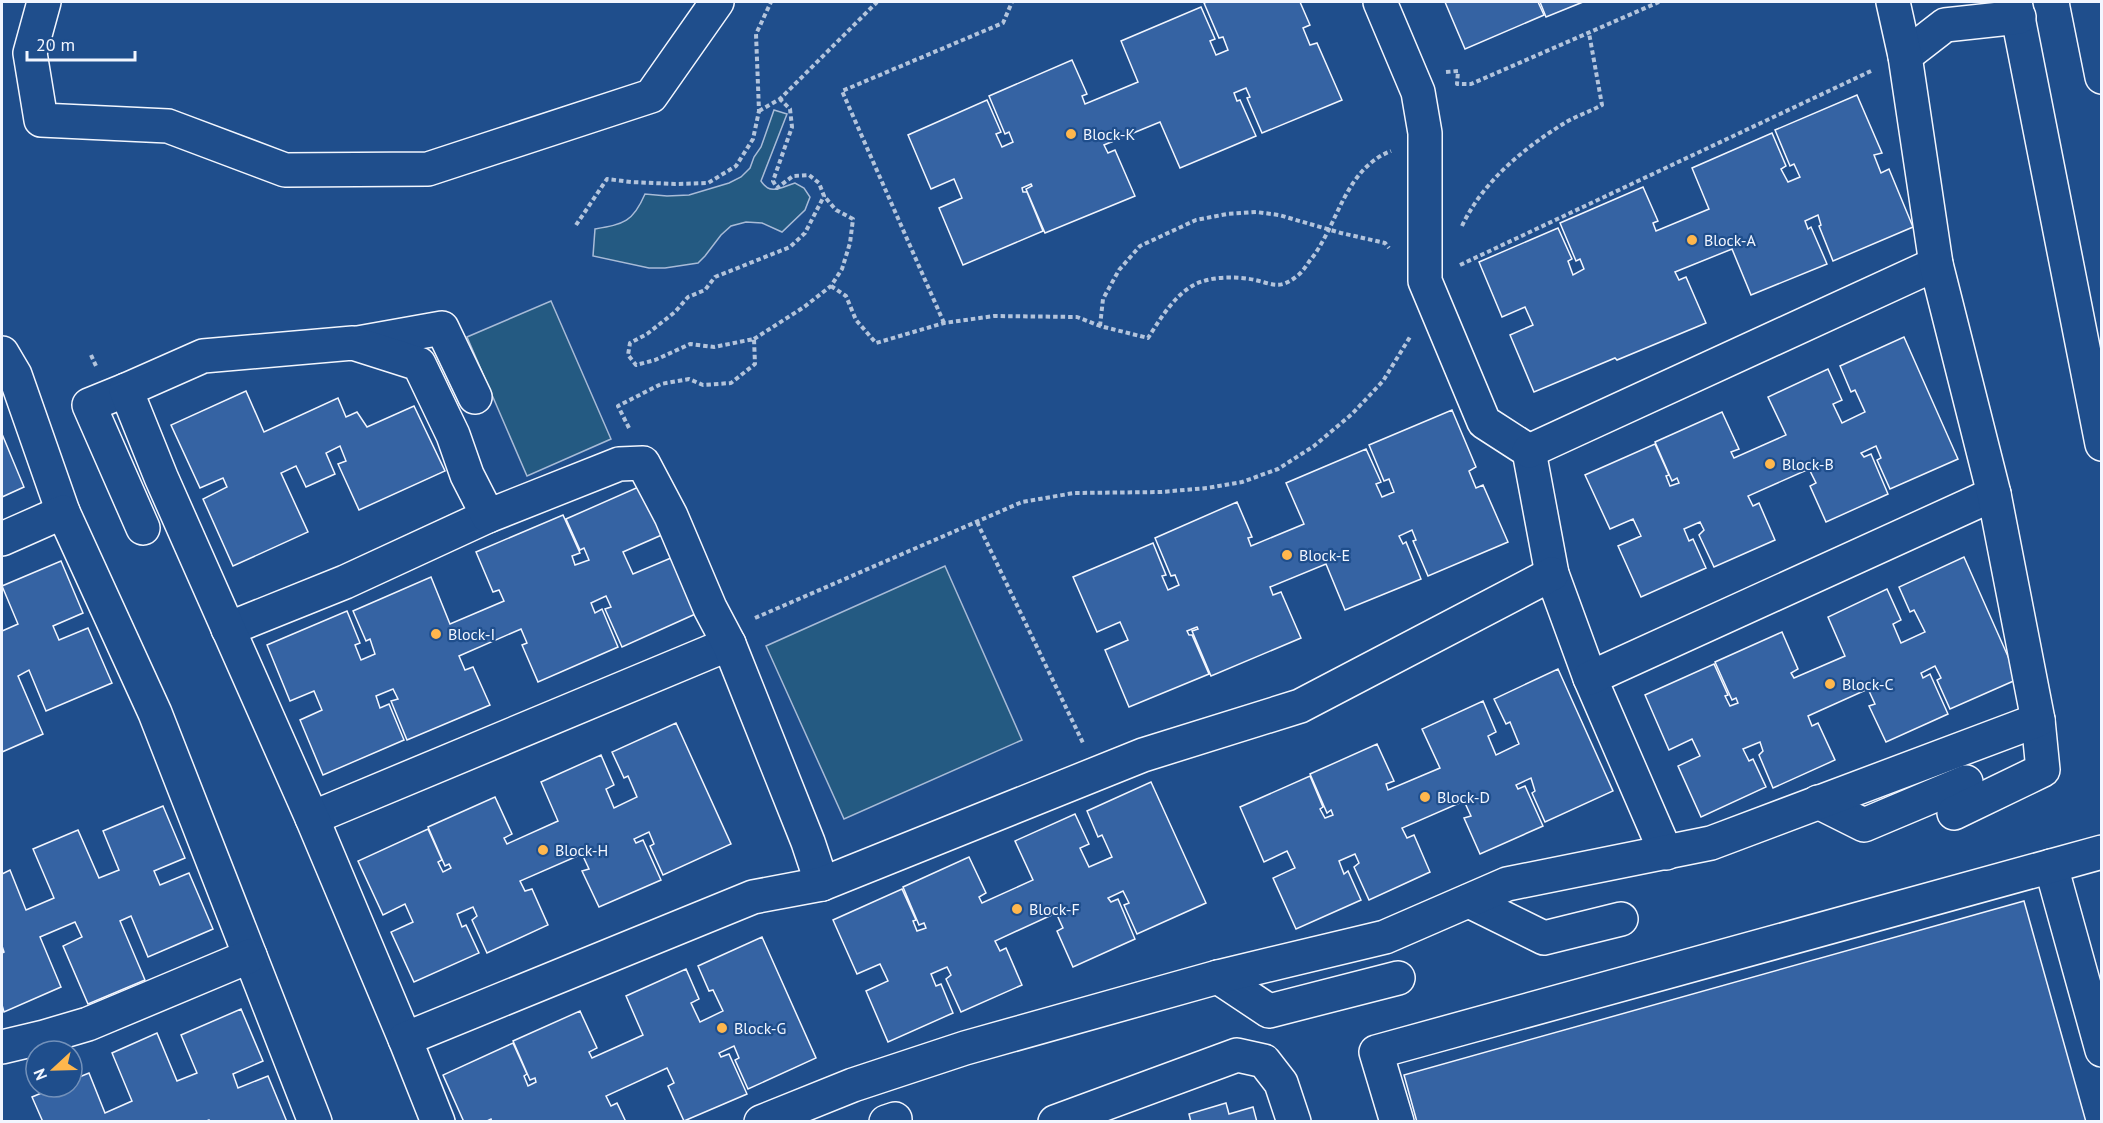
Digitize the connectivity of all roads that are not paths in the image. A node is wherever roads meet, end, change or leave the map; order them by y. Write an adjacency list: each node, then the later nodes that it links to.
1 (44, 2): 2 (street)
2 (717, 2)
3 (1380, 2): 15 (street)
4 (1893, 2): 7 (street)
5 (2088, 2): 8 (street)
6 (2017, 9): 7 (street); 14 (street)
7 (1905, 56): 9 (street)
8 (2102, 77)
9 (1936, 264): 15 (street); 16 (street)
10 (353, 343): 12 (street); 13 (street); 18 (street)
11 (2, 353): 17 (street)
12 (126, 390): 19 (street); 22 (street)
13 (475, 397)
14 (2100, 424)
15 (1529, 451): 21 (street)
16 (1994, 494): 24 (street); 25 (street)
17 (63, 512): 20 (street); 36 (street)
18 (488, 516): 22 (street); 23 (street)
19 (143, 528)
20 (2, 539)
21 (1552, 574): 24 (street); 33 (street)
22 (228, 629): 29 (street)
23 (726, 638): 29 (street); 33 (street)
24 (1590, 678): 31 (street)
25 (2038, 720): 27 (street); 28 (street)
26 (1966, 782): 27 (street)
27 (1818, 802): 31 (street)
28 (1954, 813)
29 (312, 818): 39 (street)
30 (2102, 852): 32 (street)
31 (1666, 853): 34 (street)
32 (2051, 866): 41 (street); 47 (street)
33 (822, 884): 39 (street)
34 (1469, 901): 35 (street); 37 (street)
35 (1622, 918)
36 (250, 957): 40 (street); 42 (street)
37 (1218, 977): 38 (street); 44 (street)
38 (1398, 978)
39 (405, 1039): 43 (street)
40 (2, 1047)
41 (2102, 1050)
42 (315, 1122)
43 (438, 1122)
44 (761, 1122)
45 (1055, 1122): 46 (street)
46 (1294, 1122)
47 (1397, 1122)

